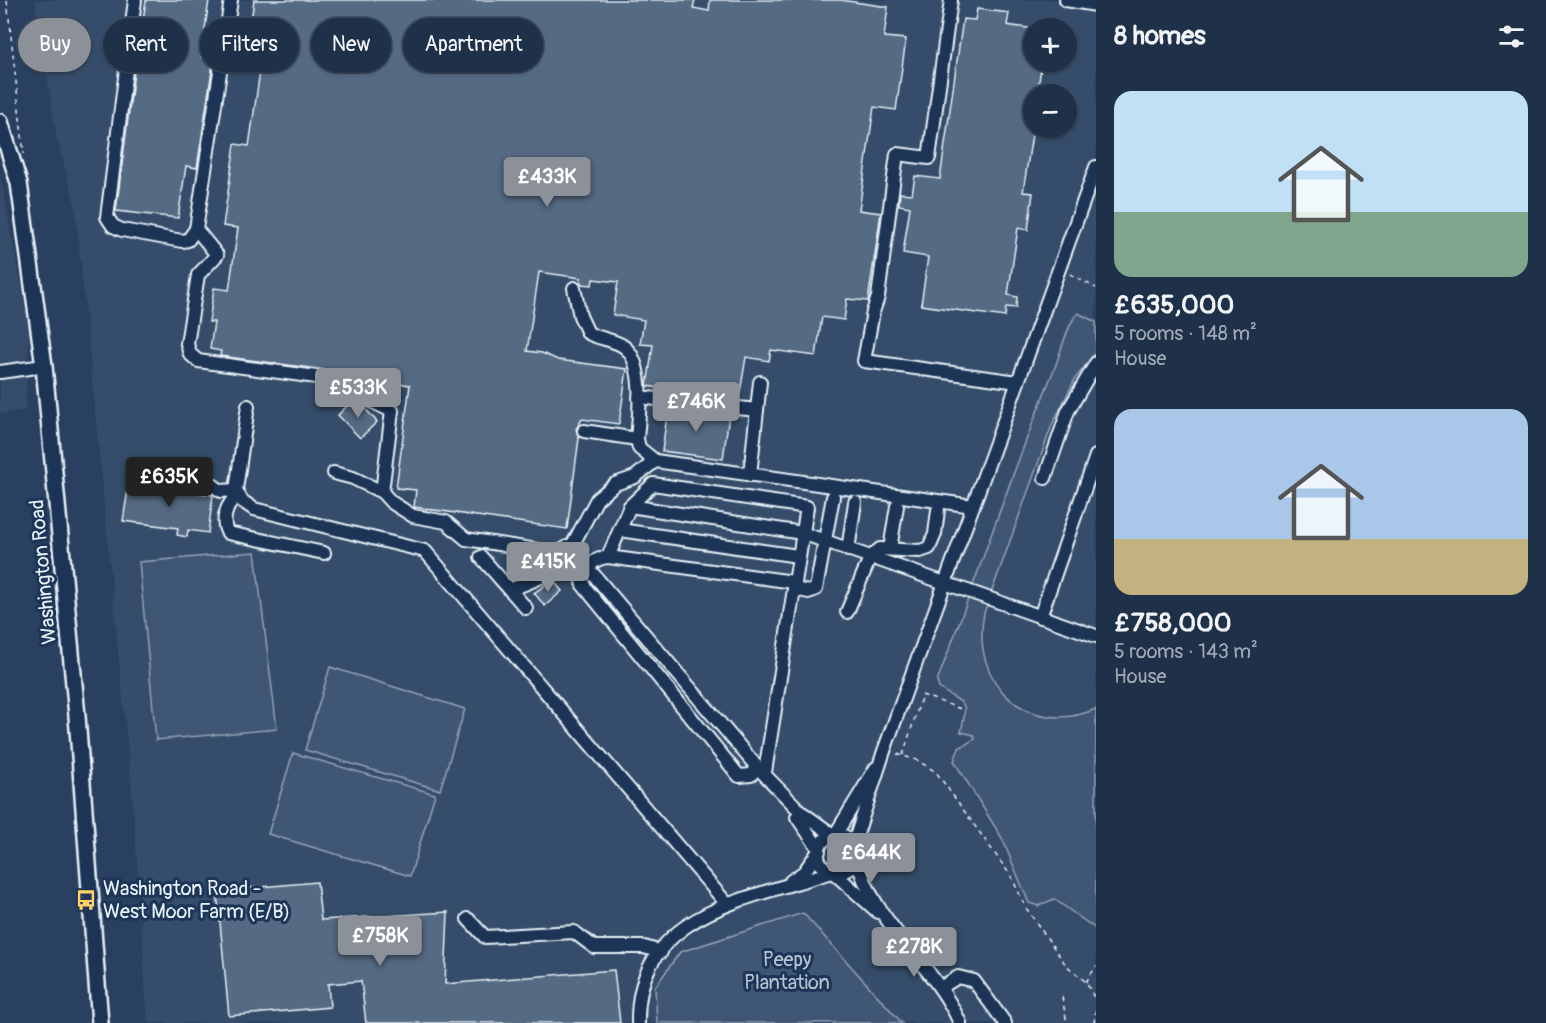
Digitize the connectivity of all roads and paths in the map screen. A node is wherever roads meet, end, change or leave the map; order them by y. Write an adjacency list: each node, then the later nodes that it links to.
1 (7, 0): 8 (path)
2 (135, 0): 10 (street)
3 (231, 0): 10 (street)
4 (951, 0): 18 (street)
5 (1066, 0): 6 (street)
6 (1096, 5)
7 (0, 122): 15 (main road, Washington Road)
8 (24, 158)
9 (1096, 167): 11 (street)
10 (196, 230): 30 (street)
11 (1059, 268): 13 (path); 18 (street)
12 (574, 288): 19 (street)
13 (1096, 288)
14 (1096, 363): 29 (street)
15 (44, 366): 16 (street); 76 (main road, Washington Road)
16 (0, 372)
17 (760, 382): 21 (street)
18 (1018, 382): 36 (street)
19 (639, 397): 21 (street); 23 (street)
20 (248, 406): 31 (street)
21 (757, 410): 27 (street)
22 (584, 431): 23 (street)
23 (637, 439): 25 (street)
24 (1096, 456): 55 (street)
25 (655, 461): 27 (street); 41 (street)
26 (334, 474): 30 (street)
27 (750, 475): 36 (street)
28 (167, 478): 31 (street)
29 (1045, 478)
30 (382, 492): 41 (street)
31 (237, 493): 44 (street); 66 (street)
32 (833, 497): 40 (street)
33 (855, 502): 43 (street)
34 (630, 506): 38 (street); 39 (street); 39 (street)
35 (897, 506): 42 (street)
36 (973, 506): 50 (street)
37 (938, 510): 42 (street)
38 (620, 530): 45 (street); 47 (street)
39 (802, 533): 40 (street); 45 (street)
40 (825, 543): 43 (street); 51 (street)
41 (573, 544): 52 (street)
42 (890, 549): 48 (street)
43 (848, 550): 48 (street)
44 (324, 553)
45 (798, 556): 51 (street)
46 (481, 557): 52 (street)
47 (608, 557): 49 (street); 51 (street)
48 (870, 558): 50 (street); 54 (street)
49 (588, 568): 60 (street); 60 (street)
50 (945, 582): 55 (street); 59 (street)
51 (794, 586): 60 (street)
52 (510, 590): 53 (street)
53 (526, 608)
54 (847, 612)
55 (1040, 616): 56 (street)
56 (1096, 636)
57 (961, 709): 58 (path)
58 (903, 756): 59 (path); 71 (path)
59 (882, 757): 61 (street); 63 (street)
60 (761, 770): 61 (street); 62 (street)
61 (834, 835): 62 (street); 63 (street)
62 (819, 850): 64 (street); 65 (street)
63 (856, 852): 64 (street); 68 (street)
64 (832, 872): 65 (street); 68 (street)
65 (785, 885): 66 (street)
66 (727, 904): 69 (street)
67 (468, 919): 69 (street)
68 (888, 921): 72 (street)
69 (661, 952): 77 (street)
70 (1096, 966): 71 (path)
71 (1086, 982): 74 (path)
72 (940, 988): 78 (street); 79 (street)
73 (1062, 997): 80 (path)
74 (1096, 1001)
75 (1096, 1008): 81 (path)
76 (100, 1023)
77 (638, 1023)
78 (960, 1023)
79 (1005, 1023)
80 (1067, 1023)
81 (1094, 1023)

